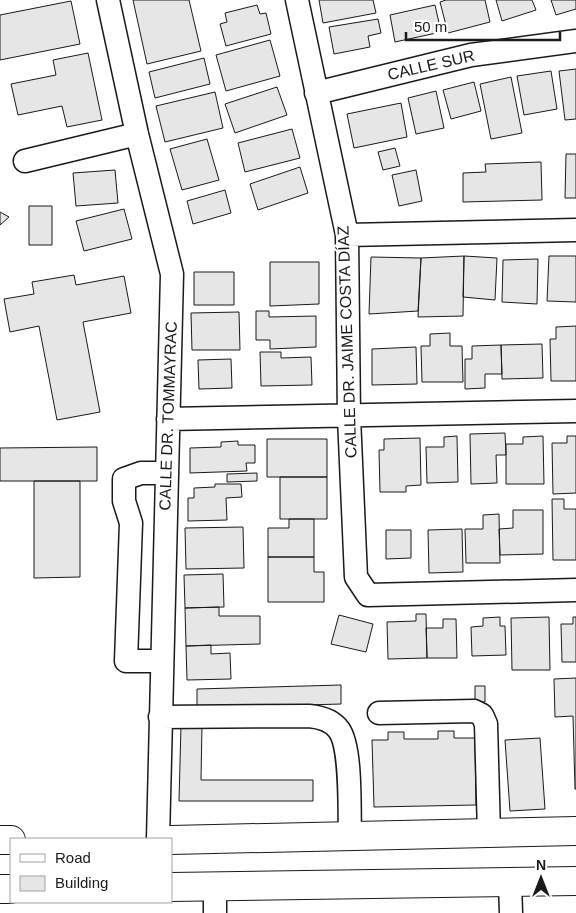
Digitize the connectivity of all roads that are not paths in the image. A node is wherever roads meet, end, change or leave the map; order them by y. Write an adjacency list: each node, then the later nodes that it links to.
1 (108, 0): 5 (street, CALLE DR. TOMMAYRAC)
2 (297, 0): 4 (street, CALLE DR. JAIME COSTA DÍAZ)
3 (576, 41): 4 (street, CALLE SUR)
4 (316, 94): 8 (street, CALLE DR. JAIME COSTA DÍAZ)
5 (137, 134): 6 (street); 11 (street, CALLE DR. TOMMAYRAC)
6 (25, 161)
7 (576, 230): 8 (street)
8 (347, 234): 10 (street, CALLE DR. JAIME COSTA DÍAZ)
9 (576, 411): 10 (street)
10 (349, 417): 11 (street); 13 (street, CALLE DR. JAIME COSTA DÍAZ)
11 (168, 419): 12 (street, CALLE DR. TOMMAYRAC)
12 (166, 473): 14 (street, CALLE DR. TOMMAYRAC); 14 (street)
13 (576, 590)
14 (162, 661): 16 (street, CALLE DR. TOMMAYRAC)
15 (380, 713): 18 (street)
16 (160, 716): 19 (street); 20 (street, CALLE DR. TOMMAYRAC)
17 (576, 831): 18 (main road)
18 (489, 834): 19 (main road)
19 (350, 836): 21 (main road)
20 (158, 838)
21 (172, 840)
22 (576, 881): 23 (main road)
23 (510, 882): 25 (main road); 26 (street)
24 (172, 887): 25 (main road)
25 (215, 900)
26 (511, 913)

